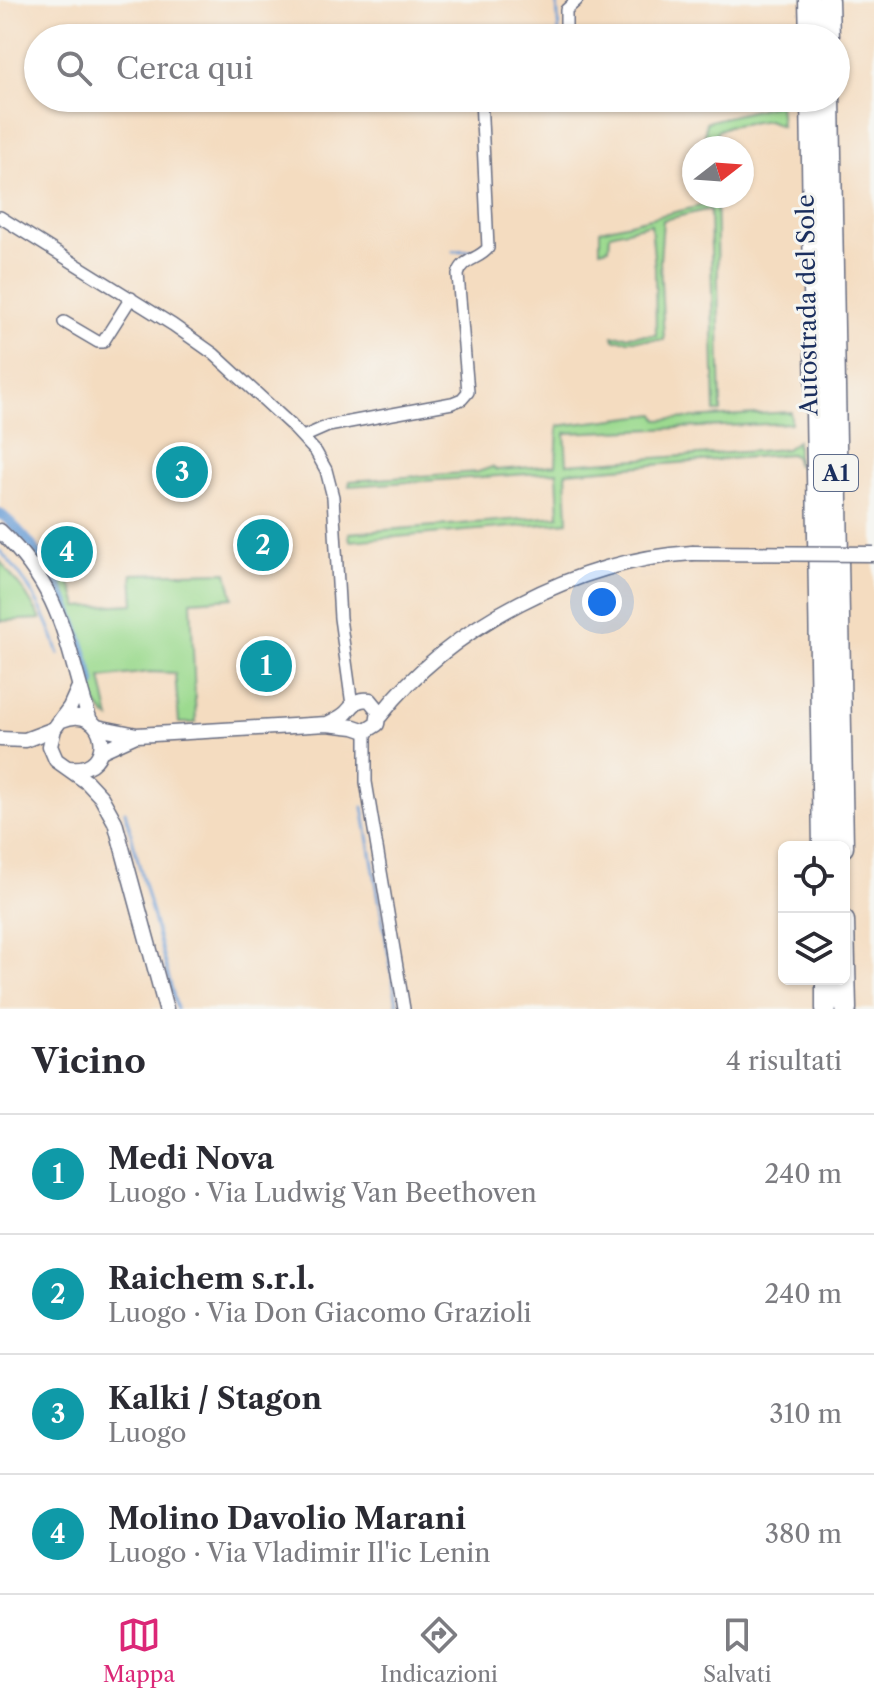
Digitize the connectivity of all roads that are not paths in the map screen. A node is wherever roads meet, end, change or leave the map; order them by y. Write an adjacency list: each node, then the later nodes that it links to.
1 (577, 0): 4 (street)
2 (809, 0): 5 (highway)
3 (828, 0): 6 (highway)
4 (566, 24)
5 (810, 24)
6 (829, 24)
7 (482, 112): 13 (street)
8 (811, 112): 33 (highway, Autostrada del Sole / A1)
9 (830, 112): 34 (highway, Autostrada del Sole / A1)
10 (0, 217): 11 (street)
11 (131, 298): 12 (street); 13 (street)
12 (64, 322)
13 (303, 437): 16 (street)
14 (0, 531): 17 (street)
15 (874, 554): 18 (street, bridge)
16 (346, 667): 19 (street); 20 (street)
17 (79, 687): 22 (street); 24 (street)
18 (398, 692): 19 (street); 21 (street)
19 (368, 700): 20 (street); 21 (street)
20 (350, 708): 23 (street); 25 (street)
21 (380, 716): 25 (street)
22 (94, 724): 24 (street); 26 (street); 30 (street)
23 (327, 724): 25 (street); 26 (street)
24 (58, 725): 28 (street); 29 (street)
25 (360, 729): 38 (street)
26 (137, 735): 30 (street)
27 (0, 739): 28 (street)
28 (25, 740): 29 (street)
29 (52, 754): 31 (street)
30 (98, 756): 31 (street); 32 (street)
31 (69, 768): 32 (street)
32 (101, 797): 37 (street)
33 (823, 841)
34 (843, 841)
35 (826, 985): 39 (highway)
36 (845, 985): 40 (highway)
37 (166, 1009)
38 (404, 1009)
39 (826, 1009)
40 (846, 1009)

